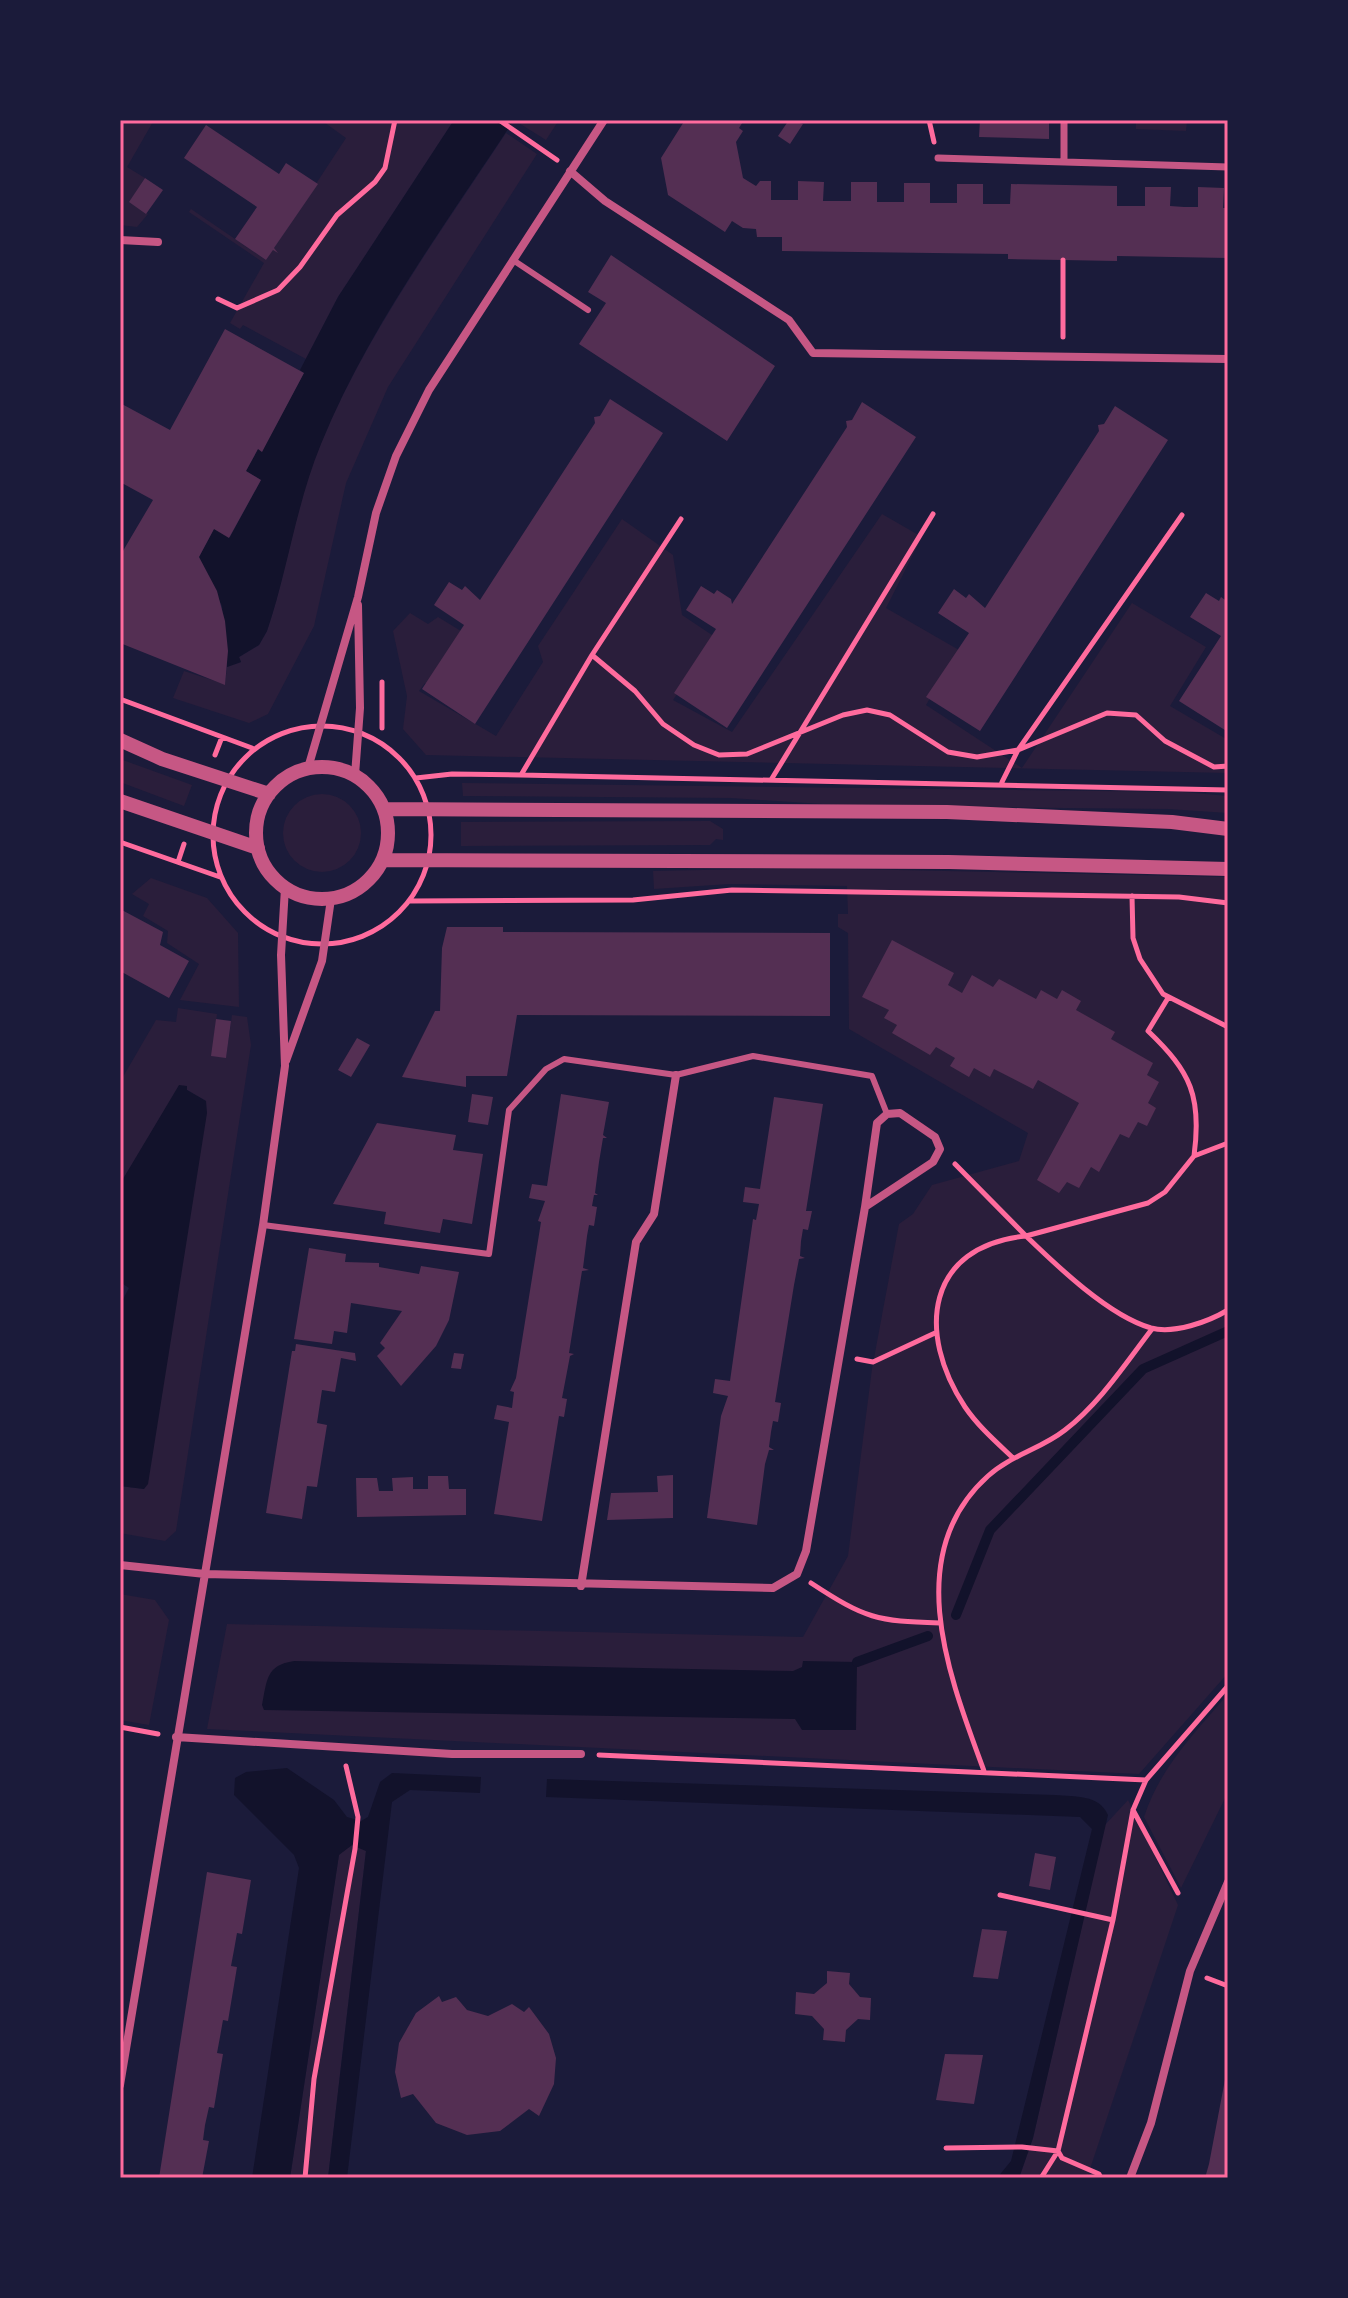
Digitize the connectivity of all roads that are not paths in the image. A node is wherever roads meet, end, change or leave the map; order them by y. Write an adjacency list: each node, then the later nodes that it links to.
1 (604, 120): 6 (street)
2 (1064, 120): 4 (street)
3 (938, 158): 4 (street)
4 (1064, 162): 5 (street)
5 (1228, 167)
6 (570, 171): 9 (street); 11 (street)
7 (120, 240): 8 (street)
8 (158, 242)
9 (513, 260): 10 (lane); 12 (street)
10 (588, 310)
11 (1228, 359)
12 (358, 597): 14 (street); 15 (street)
13 (120, 740): 16 (street)
14 (308, 768): 15 (street); 16 (street)
15 (355, 775): 18 (street)
16 (269, 794): 20 (street)
17 (120, 801): 20 (street)
18 (385, 809): 19 (street); 21 (street)
19 (1228, 829)
20 (258, 848): 23 (street)
21 (383, 860): 22 (street); 24 (street)
22 (1228, 869)
23 (285, 888): 24 (street); 25 (street)
24 (331, 899): 25 (street)
25 (285, 1066): 29 (street)
26 (676, 1075): 27 (lane); 29 (lane); 32 (street)
27 (887, 1114): 28 (street); 28 (street)
28 (865, 1207): 32 (street)
29 (263, 1225): 31 (street)
30 (120, 1565): 31 (street)
31 (205, 1574): 32 (street); 33 (street)
32 (581, 1586)
33 (176, 1737): 34 (street); 36 (street)
34 (581, 1754)
35 (1228, 1882): 37 (street)
36 (120, 2085)
37 (1130, 2178)

